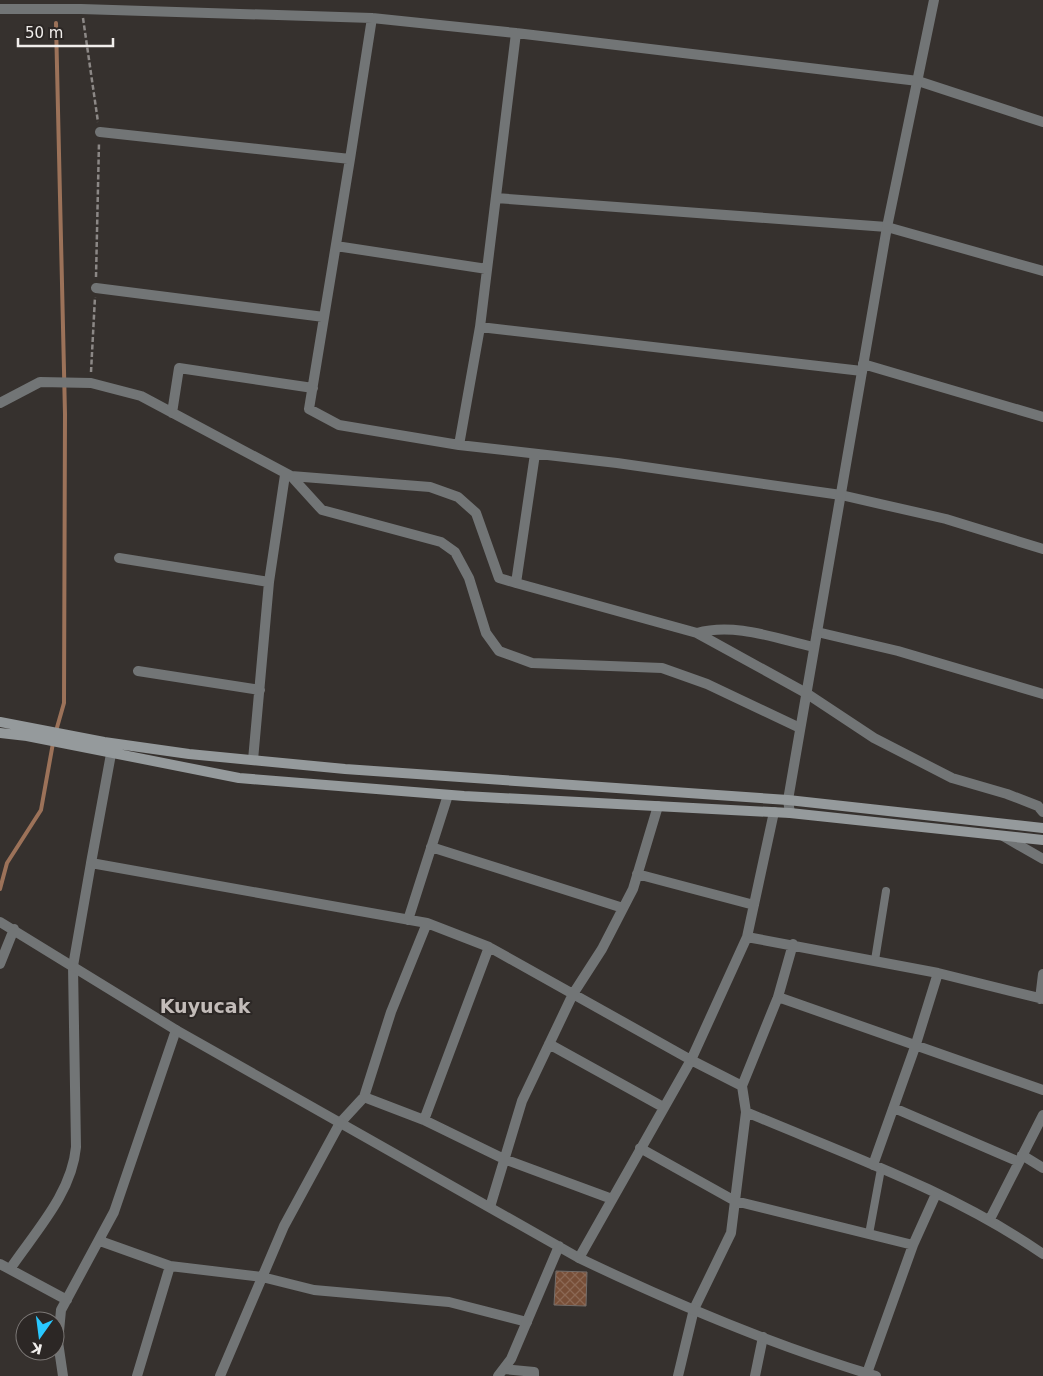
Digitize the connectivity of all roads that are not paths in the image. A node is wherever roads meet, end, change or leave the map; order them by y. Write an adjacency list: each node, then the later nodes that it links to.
1 (934, 0): 5 (street)
2 (0, 9): 3 (street)
3 (372, 18): 4 (street); 8 (street)
4 (516, 33): 5 (street); 9 (street)
5 (918, 81): 6 (street); 10 (street)
6 (1043, 122)
7 (100, 132): 8 (street)
8 (350, 159): 11 (street)
9 (496, 198): 10 (street); 12 (street)
10 (887, 228): 13 (street); 17 (street)
11 (336, 246): 12 (street); 15 (street)
12 (487, 269): 16 (street)
13 (1043, 271)
14 (96, 288): 15 (street)
15 (324, 317): 18 (street)
16 (480, 327): 17 (street); 23 (street)
17 (863, 367): 22 (street); 26 (street)
18 (313, 388): 21 (street); 23 (street)
19 (0, 402): 20 (street); 21 (street)
20 (0, 407)
21 (172, 413): 25 (street)
22 (1043, 417)
23 (460, 445): 24 (street)
24 (535, 454): 26 (street); 30 (street)
25 (288, 475): 29 (street); 30 (street); 39 (street)
26 (841, 495): 27 (street); 31 (street)
27 (1043, 550)
28 (119, 558): 29 (street)
29 (269, 582): 35 (street)
30 (516, 583): 32 (street)
31 (817, 632): 33 (street); 37 (street)
32 (698, 633): 33 (street); 36 (street)
33 (814, 647): 36 (street)
34 (138, 671): 35 (street)
35 (260, 690): 43 (street)
36 (806, 693): 39 (street); 49 (street)
37 (1043, 694)
38 (0, 722): 40 (main road)
39 (800, 728): 46 (street)
40 (27, 731): 41 (main road); 42 (main road)
41 (0, 733)
42 (112, 748): 43 (main road); 45 (main road); 56 (street)
43 (253, 760): 44 (main road)
44 (449, 776): 45 (main road); 46 (main road)
45 (448, 795): 47 (main road); 54 (street)
46 (788, 800): 50 (street); 51 (main road)
47 (658, 806): 48 (main road); 57 (street)
48 (774, 812): 50 (main road); 59 (street)
49 (1043, 812)
50 (790, 813): 52 (main road)
51 (1043, 828)
52 (1002, 836): 53 (main road); 55 (street)
53 (1043, 840)
54 (431, 847): 60 (street); 61 (street)
55 (1043, 859)
56 (91, 863): 61 (street); 70 (street)
57 (637, 874): 59 (street); 60 (street)
58 (886, 891): 68 (lane)
59 (754, 905): 65 (street)
60 (623, 908): 73 (street)
61 (408, 920): 63 (street)
62 (0, 922): 64 (street)
63 (427, 923): 67 (street); 82 (street)
64 (14, 929): 69 (street); 70 (street)
65 (747, 937): 66 (street); 79 (street)
66 (794, 944): 68 (street); 74 (street)
67 (489, 947): 73 (street); 87 (street)
68 (874, 960): 71 (street)
69 (0, 964)
70 (73, 966): 76 (street); 107 (street)
71 (938, 973): 75 (street); 78 (street)
72 (1043, 974): 75 (street)
73 (573, 994): 77 (street); 79 (street)
74 (778, 997): 78 (street); 80 (street)
75 (1041, 999)
76 (176, 1030): 88 (street); 100 (street)
77 (549, 1044): 83 (street); 90 (street)
78 (915, 1047): 81 (street); 84 (street)
79 (691, 1060): 80 (street); 83 (street)
80 (742, 1086): 85 (street)
81 (1043, 1090)
82 (364, 1097): 87 (street); 88 (street)
83 (663, 1107): 89 (street)
84 (894, 1108): 91 (street); 92 (street)
85 (746, 1112): 92 (street); 96 (street)
86 (1043, 1115): 91 (street)
87 (424, 1120): 90 (street)
88 (340, 1122): 97 (street); 108 (street)
89 (640, 1148): 95 (street); 96 (street)
90 (504, 1159): 95 (street); 97 (street)
91 (1021, 1159): 93 (street); 98 (street)
92 (877, 1167): 94 (street); 99 (lane)
93 (1043, 1168)
94 (936, 1194): 98 (street); 101 (street)
95 (612, 1199): 104 (street)
96 (734, 1201): 99 (street); 110 (street)
97 (490, 1207): 102 (street)
98 (990, 1219): 103 (street)
99 (869, 1234): 101 (street)
100 (100, 1241): 106 (street); 109 (street)
101 (913, 1245): 115 (street)
102 (559, 1246): 104 (street); 111 (street)
103 (1043, 1254)
104 (579, 1258): 110 (street)
105 (0, 1264): 107 (street)
106 (170, 1266): 108 (street); 117 (street)
107 (10, 1269): 109 (street)
108 (262, 1277): 111 (street); 118 (street)
109 (67, 1300): 116 (street)
110 (694, 1309): 112 (street); 120 (street)
111 (527, 1322): 113 (street)
112 (763, 1337): 114 (street); 115 (street)
113 (501, 1372): 119 (street)
114 (757, 1375)
115 (869, 1375)
116 (63, 1376)
117 (137, 1376)
118 (220, 1376)
119 (534, 1376)
120 (678, 1376)

